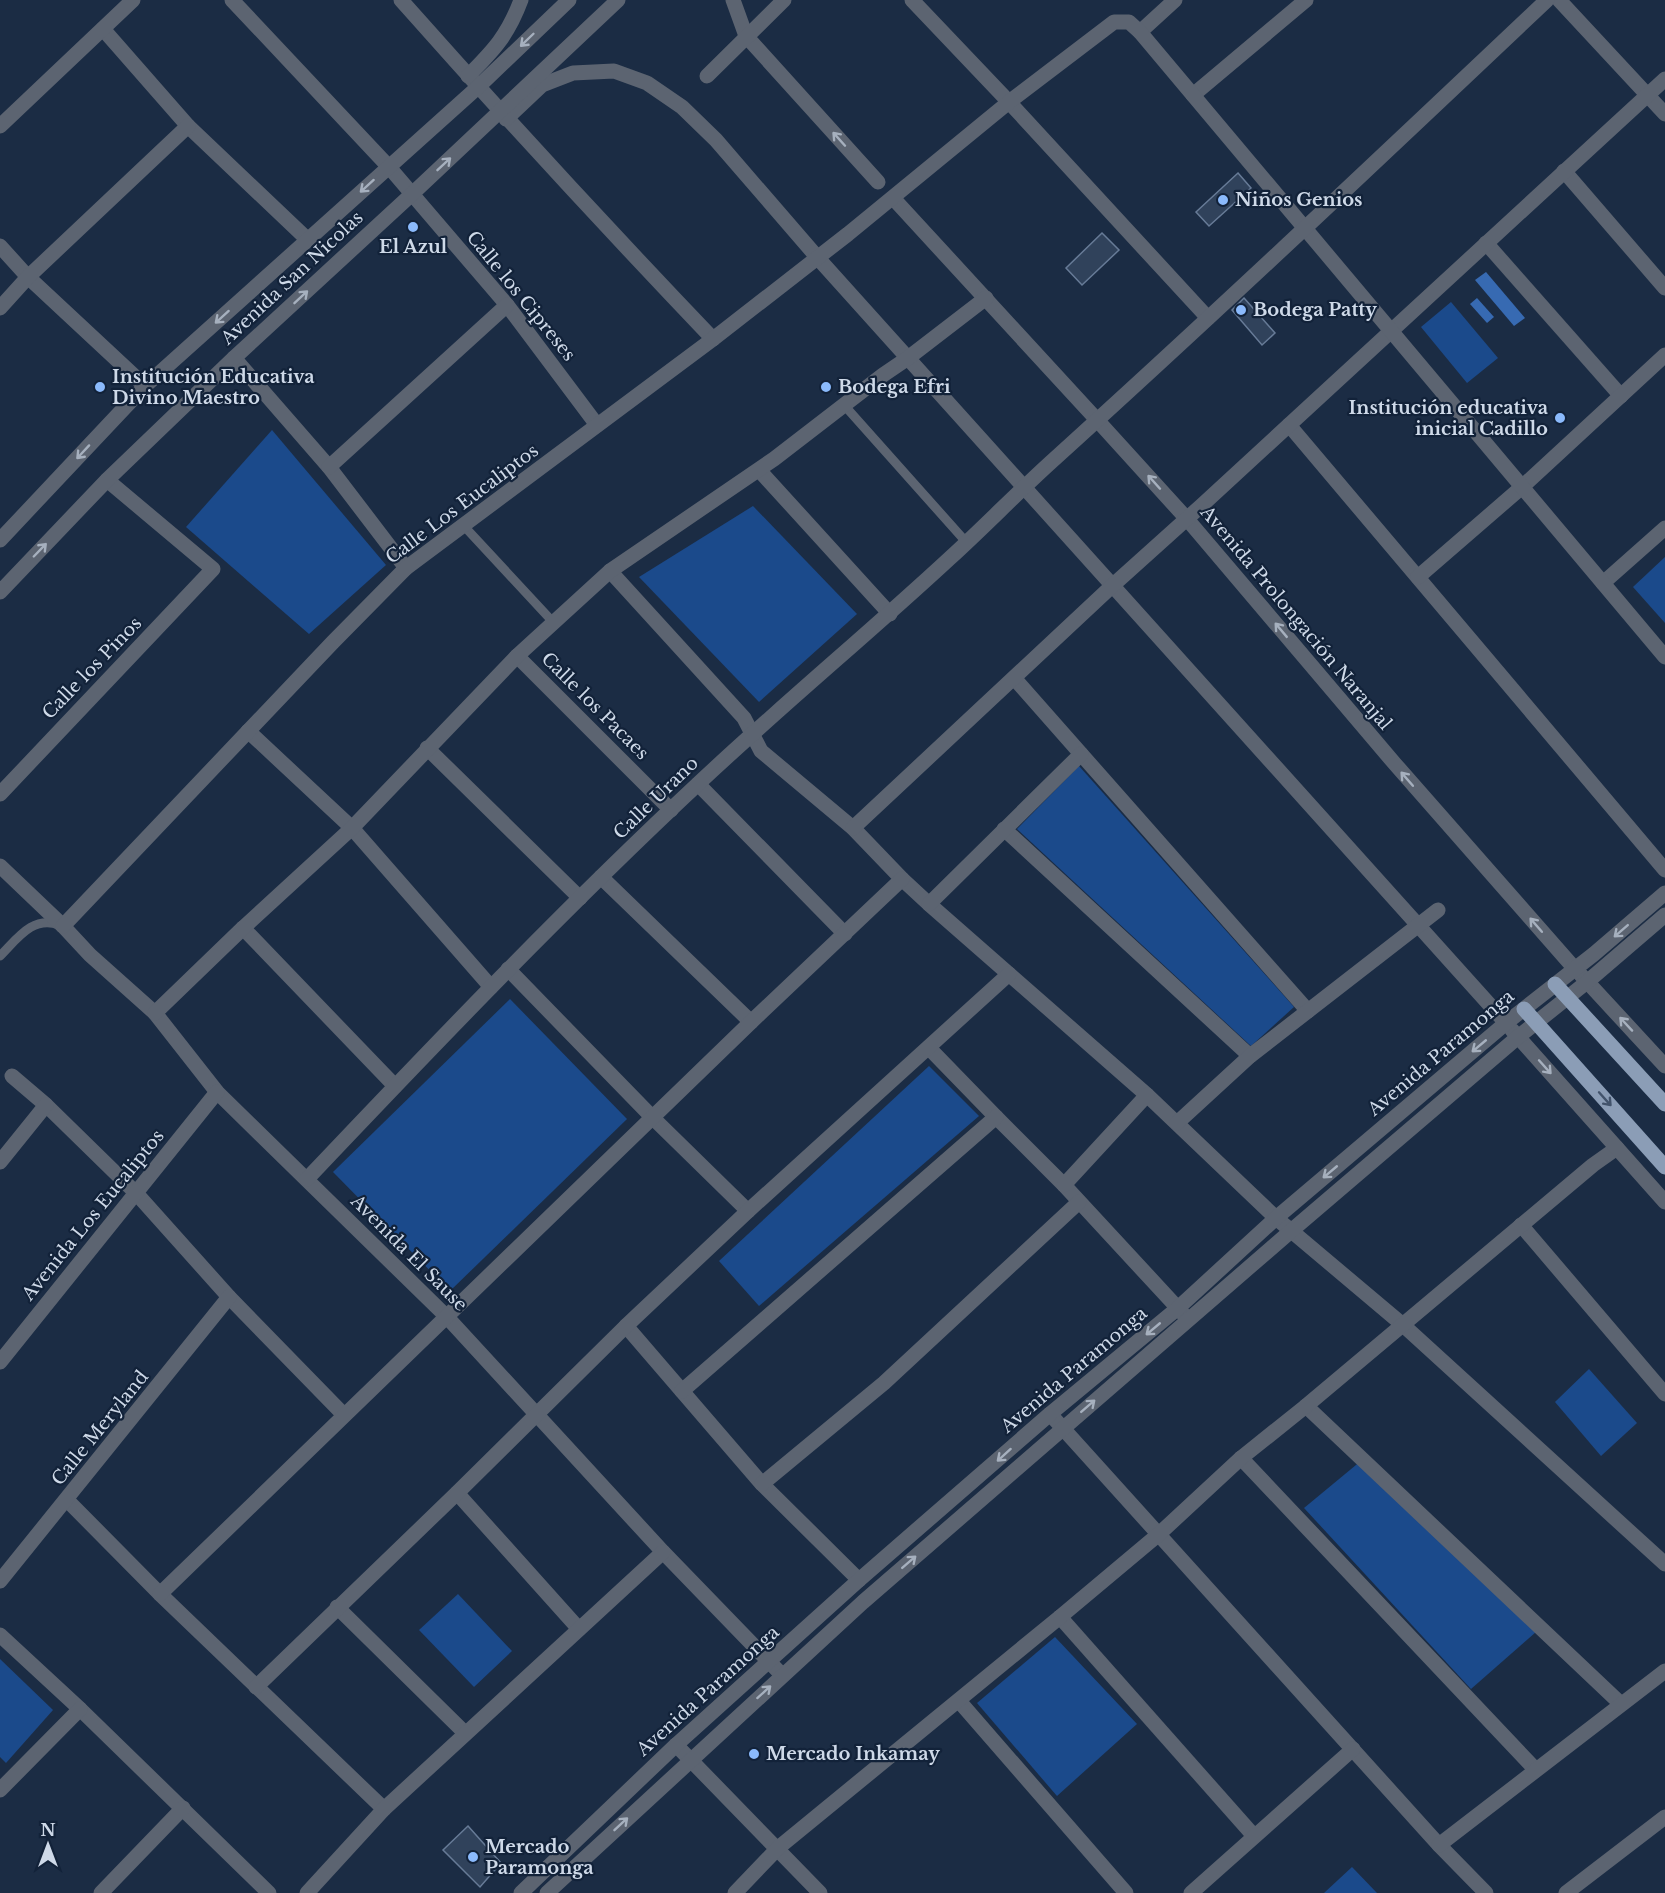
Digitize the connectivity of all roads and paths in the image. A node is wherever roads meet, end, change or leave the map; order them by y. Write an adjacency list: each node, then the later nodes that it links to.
1 (133, 0): 14 (street)
2 (232, 0): 27 (street, Calle los Cipreses)
3 (401, 0): 19 (street)
4 (521, 0): 19 (street)
5 (569, 0): 19 (street, Avenida San Nicolas, one-way to 19)
6 (618, 0): 24 (street, Avenida San Nicolas)
7 (733, 0): 16 (street)
8 (784, 0): 16 (street)
9 (912, 0): 22 (street)
10 (1306, 0): 20 (street)
11 (1547, 0): 32 (street, Calle Urano)
12 (1559, 0): 21 (street)
13 (1166, 3): 15 (street)
14 (103, 28): 25 (street); 26 (street)
15 (1140, 32): 20 (street); 22 (street, Calle Los Eucaliptos)
16 (747, 36): 17 (street); 29 (street, one-way to 16)
17 (707, 76)
18 (1665, 79): 21 (street)
19 (473, 82): 24 (street); 27 (street, Avenida San Nicolas)
20 (1193, 95): 32 (street)
21 (1647, 95): 23 (street); 28 (street)
22 (1009, 102): 31 (street, Calle Los Eucaliptos); 42 (street)
23 (1665, 114)
24 (503, 116): 30 (street, Avenida San Nicolas, one-way to 24); 36 (street); 44 (street)
25 (0, 126)
26 (188, 126): 33 (street); 37 (street)
27 (389, 167): 30 (street, Calle los Cipreses); 33 (street, Avenida San Nicolas, one-way to 33)
28 (1564, 171): 34 (street); 38 (street)
29 (878, 182)
30 (412, 194): 40 (street, Calle los Cipreses); 46 (street, Avenida San Nicolas, one-way to 30)
31 (893, 198): 36 (street, Calle Los Eucaliptos); 39 (street, Avenida Prolongación Naranjal)
32 (1305, 228): 42 (street, Calle Urano); 43 (street)
33 (308, 239): 48 (street, Avenida San Nicolas, one-way to 48)
34 (1486, 243): 43 (street); 49 (street)
35 (0, 246): 37 (street)
36 (817, 257): 44 (street, Calle Los Eucaliptos); 47 (street)
37 (28, 277): 41 (street); 48 (street)
38 (1665, 288)
39 (986, 298): 47 (street); 51 (street, Avenida Prolongación Naranjal)
40 (507, 305): 52 (street, Calle los Cipreses); 54 (street)
41 (0, 308)
42 (1208, 318): 51 (street, Calle Urano)
43 (1391, 331): 53 (street); 57 (street)
44 (713, 339): 52 (street, Calle Los Eucaliptos)
45 (1665, 355): 49 (street)
46 (234, 358): 54 (street); 56 (street, Avenida San Nicolas)
47 (908, 358): 50 (street); 58 (street)
48 (145, 386): 62 (street, Avenida San Nicolas, one-way to 62)
49 (1621, 396): 57 (street)
50 (844, 405): 55 (street); 63 (lane)
51 (1098, 421): 58 (street, Calle Urano); 59 (street, Avenida Prolongación Naranjal, one-way to 51)
52 (597, 425): 60 (street, Calle Los Eucaliptos)
53 (1289, 425): 59 (street); 66 (street)
54 (329, 467): 64 (street)
55 (759, 470): 65 (street); 70 (street)
56 (107, 480): 69 (street, Avenida San Nicolas, one-way to 56); 80 (street, Calle los Pinos)
57 (1522, 487): 66 (street); 67 (street)
58 (1024, 488): 63 (street, Calle Urano); 68 (street)
59 (1187, 519): 68 (street); 100 (street, Avenida Prolongación Naranjal, one-way to 59)
60 (463, 525): 64 (street, Calle Los Eucaliptos); 71 (lane)
61 (1665, 528): 67 (street)
62 (0, 540)
63 (967, 543): 70 (street, Calle Urano)
64 (406, 568): 75 (street, Calle Los Eucaliptos)
65 (610, 571): 71 (street); 76 (street)
66 (1418, 578): 86 (street)
67 (1603, 583): 73 (street)
68 (1112, 586): 74 (street); 94 (street)
69 (0, 592)
70 (890, 615): 76 (street, Calle Urano)
71 (553, 622): 72 (street)
72 (517, 656): 77 (street); 81 (street, Calle los Pacaes)
73 (1665, 657)
74 (1014, 678): 78 (street); 83 (street)
75 (248, 731): 82 (street); 95 (street, Calle Los Eucaliptos)
76 (753, 733): 79 (street, Calle Urano); 83 (street)
77 (427, 748): 82 (street); 90 (street)
78 (1081, 754): 84 (street); 107 (street)
79 (698, 784): 81 (street, Calle Urano); 97 (street)
80 (0, 794)
81 (671, 810): 87 (street, Calle Urano)
82 (352, 828): 96 (street); 104 (street)
83 (853, 828): 88 (street)
84 (1004, 830): 91 (street); 114 (street)
85 (0, 866): 95 (street, Avenida El Sause)
86 (1665, 870)
87 (602, 877): 90 (street, Calle Urano); 109 (street)
88 (902, 879): 91 (street); 97 (street)
89 (1665, 892): 100 (street, Avenida Paramonga, one-way to 100)
90 (580, 898): 99 (street, Calle Urano)
91 (929, 904): 101 (street)
92 (1438, 910): 94 (street)
93 (1665, 915): 102 (street, Avenida Paramonga)
94 (1418, 925): 107 (street); 110 (street)
95 (63, 926): 98 (lane); 108 (street, Avenida El Sause)
96 (243, 928): 108 (street); 117 (street)
97 (845, 934): 109 (street)
98 (0, 956)
99 (508, 969): 104 (street, Calle Urano); 123 (street)
100 (1575, 969): 102 (street, Avenida Prolongación Naranjal); 103 (street, Avenida Paramonga)
101 (1009, 974): 113 (street); 119 (street)
102 (1587, 982): 105 (street, Avenida Paramonga); 115 (street, Avenida Prolongación Naranjal, one-way to 102)
103 (1554, 984): 105 (main road); 106 (street, Avenida Paramonga)
104 (491, 987): 117 (street, Calle Urano)
105 (1567, 998): 111 (street, Avenida Paramonga); 120 (main road)
106 (1524, 1009): 110 (street, Avenida Paramonga); 111 (main road)
107 (1308, 1011): 114 (street)
108 (155, 1013): 118 (street, Avenida El Sause)
109 (751, 1022): 123 (street)
110 (1506, 1023): 112 (street); 134 (street, Avenida Paramonga, one-way to 134)
111 (1536, 1023): 112 (street, Avenida Paramonga); 127 (main road, one-way to 127)
112 (1518, 1037): 125 (street, one-way to 125); 136 (street, Avenida Paramonga)
113 (929, 1048): 122 (street); 133 (street)
114 (1250, 1056): 124 (street)
115 (1665, 1066)
116 (12, 1076): 121 (street)
117 (396, 1086): 128 (street, Calle Urano)
118 (217, 1092): 128 (street, Avenida El Sause); 130 (street, Avenida Los Eucaliptos)
119 (1147, 1095): 124 (street); 129 (street)
120 (1665, 1104)
121 (46, 1105): 126 (street); 130 (street)
122 (996, 1117): 129 (street); 144 (street)
123 (653, 1118): 133 (street); 139 (street)
124 (1177, 1123): 134 (street)
125 (1617, 1148): 132 (street); 135 (street)
126 (0, 1162)
127 (1665, 1167)
128 (307, 1179): 139 (street, Avenida El Sause)
129 (1064, 1185): 131 (street)
130 (136, 1193): 137 (street); 143 (street, Avenida Los Eucaliptos)
131 (1079, 1202): 138 (street); 152 (street)
132 (1665, 1202)
133 (748, 1211): 142 (street)
134 (1276, 1218): 136 (street); 138 (street, Avenida Paramonga)
135 (1521, 1225): 141 (street); 145 (street)
136 (1291, 1231): 140 (street, Avenida Paramonga); 141 (street)
137 (229, 1297): 148 (street); 154 (street, Calle Meryland)
138 (1178, 1308): 140 (street); 147 (street, Avenida Paramonga, one-way to 147)
139 (446, 1316): 148 (street); 149 (street, Avenida El Sause)
140 (1188, 1319): 150 (street, Avenida Paramonga, one-way to 140)
141 (1403, 1325): 146 (street); 157 (street)
142 (626, 1326): 144 (street); 149 (street)
143 (0, 1362)
144 (682, 1391): 152 (street)
145 (1665, 1394)
146 (1306, 1406): 151 (street); 170 (street)
147 (1050, 1414): 150 (street); 158 (street, Avenida Paramonga, one-way to 158)
148 (344, 1415): 160 (street)
149 (535, 1415): 153 (street); 156 (street, Avenida El Sause)
150 (1063, 1427): 155 (street); 167 (street, Avenida Paramonga, one-way to 150)
151 (1240, 1458): 155 (street); 176 (street)
152 (762, 1484): 158 (street)
153 (457, 1493): 161 (street); 163 (street)
154 (67, 1500): 159 (street, Calle Meryland); 160 (street)
155 (1159, 1534): 162 (street); 174 (street)
156 (663, 1552): 163 (street); 165 (street, Avenida El Sause)
157 (1665, 1564)
158 (859, 1580): 165 (street, Avenida Paramonga)
159 (0, 1581)
160 (160, 1594): 168 (street)
161 (337, 1607): 168 (street); 172 (street)
162 (1060, 1617): 169 (street); 181 (street)
163 (579, 1629): 172 (street)
164 (0, 1635): 171 (street)
165 (769, 1661): 167 (street, Avenida El Sause); 173 (street, Avenida Paramonga)
166 (1665, 1671): 170 (street)
167 (782, 1675): 175 (street, Avenida Paramonga, one-way to 167)
168 (256, 1687): 179 (street)
169 (959, 1701): 183 (street); 193 (street)
170 (1621, 1704): 176 (street)
171 (80, 1709): 177 (street); 178 (street)
172 (465, 1733): 179 (street)
173 (676, 1745): 175 (street); 184 (street, Avenida Paramonga)
174 (1353, 1749): 181 (street); 182 (street)
175 (689, 1760): 183 (street); 186 (street, Avenida Paramonga, one-way to 175)
176 (1535, 1769): 182 (street)
177 (0, 1790)
178 (183, 1808): 187 (street); 188 (street)
179 (384, 1809): 189 (street)
180 (1665, 1817): 185 (street)
181 (1254, 1836): 194 (street)
182 (1439, 1845): 195 (street)
183 (778, 1848): 191 (street); 192 (street)
184 (539, 1874): 186 (street); 190 (street, Avenida Paramonga)
185 (1576, 1890)
186 (549, 1891)
187 (101, 1893)
188 (269, 1893)
189 (307, 1893)
190 (521, 1893)
191 (735, 1893)
192 (820, 1893)
193 (1126, 1893)
194 (1191, 1893)
195 (1486, 1893)

